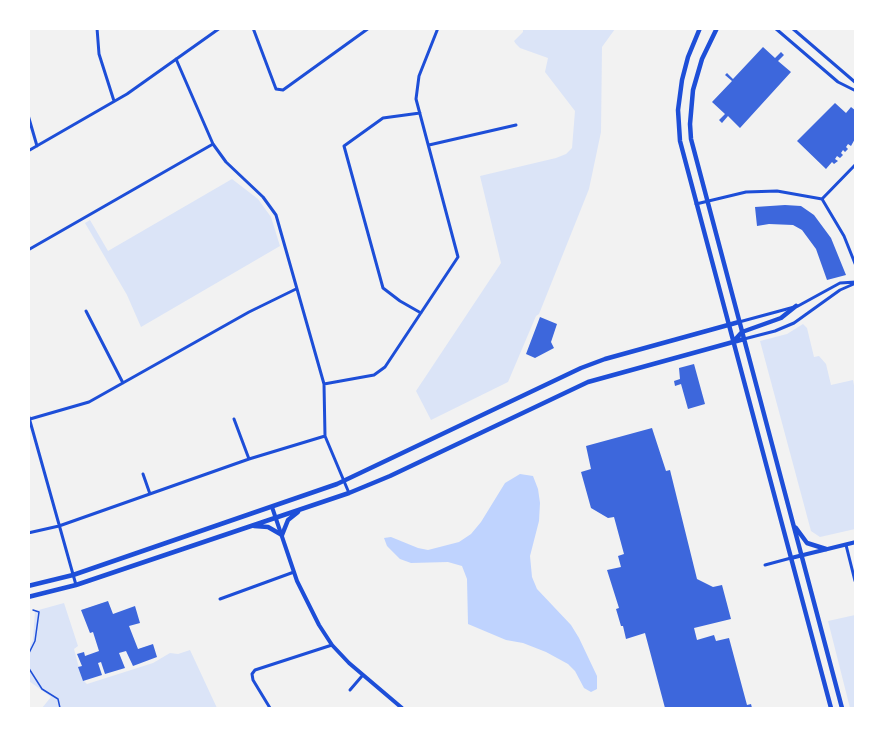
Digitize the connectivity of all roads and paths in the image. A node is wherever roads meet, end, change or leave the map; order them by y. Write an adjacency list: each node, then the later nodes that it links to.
1 (97, 28): 13 (street)
2 (220, 28): 10 (street)
3 (253, 28): 4 (street)
4 (369, 28)
5 (438, 28): 14 (street)
6 (699, 28): 24 (main road)
7 (775, 28): 12 (street)
8 (792, 28): 11 (street)
9 (716, 29): 23 (main road)
10 (176, 59): 13 (street); 17 (street)
11 (855, 83)
12 (855, 91)
13 (114, 101): 19 (street)
14 (420, 113): 18 (street); 31 (street)
15 (28, 115): 19 (street)
16 (516, 125): 18 (street)
17 (213, 144): 25 (street); 28 (street)
18 (429, 145): 31 (street)
19 (37, 146): 20 (street)
20 (28, 151)
21 (855, 164): 22 (street)
22 (822, 199): 23 (street); 26 (street)
23 (706, 201): 24 (street); 32 (main road)
24 (696, 204): 33 (main road)
25 (28, 250)
26 (855, 266)
27 (855, 283): 29 (street); 35 (street)
28 (296, 289): 37 (street); 38 (street)
29 (796, 306): 32 (street); 34 (main road)
30 (86, 311): 37 (street)
31 (421, 313): 38 (street)
32 (739, 322): 33 (main road); 34 (main road)
33 (728, 325): 36 (main road); 44 (main road)
34 (742, 332): 35 (main road); 36 (main road)
35 (744, 339): 36 (main road); 52 (main road)
36 (733, 342): 45 (main road); 59 (main road)
37 (123, 383): 39 (street)
38 (324, 384): 41 (street)
39 (29, 417): 51 (street)
40 (234, 419): 42 (street)
41 (325, 436): 42 (street); 44 (street)
42 (249, 459): 46 (street)
43 (143, 474): 46 (street)
44 (344, 481): 45 (street); 47 (main road)
45 (349, 493): 48 (main road)
46 (150, 495): 51 (street)
47 (272, 507): 49 (street); 62 (main road)
48 (302, 508): 49 (main road); 54 (main road)
49 (276, 517): 50 (main road); 54 (street)
50 (252, 525): 54 (main road); 64 (main road)
51 (59, 526): 53 (street); 62 (street)
52 (793, 526): 57 (main road); 58 (main road)
53 (28, 533)
54 (282, 536): 61 (street)
55 (855, 542): 56 (street)
56 (845, 544): 57 (street); 63 (street)
57 (826, 549): 58 (street)
58 (801, 556): 59 (street); 78 (main road)
59 (790, 558): 60 (street); 77 (main road)
60 (765, 565)
61 (294, 572): 67 (street); 69 (street)
62 (73, 575): 64 (street); 65 (main road)
63 (855, 580)
64 (76, 585): 66 (main road)
65 (28, 586)
66 (28, 597)
67 (220, 599)
68 (33, 610): 70 (path)
69 (332, 645): 72 (street); 75 (street)
70 (28, 655)
71 (28, 667): 74 (path)
72 (362, 676): 73 (street); 76 (street)
73 (350, 690)
74 (60, 708)
75 (270, 708)
76 (402, 708)
77 (831, 708)
78 (842, 708)

